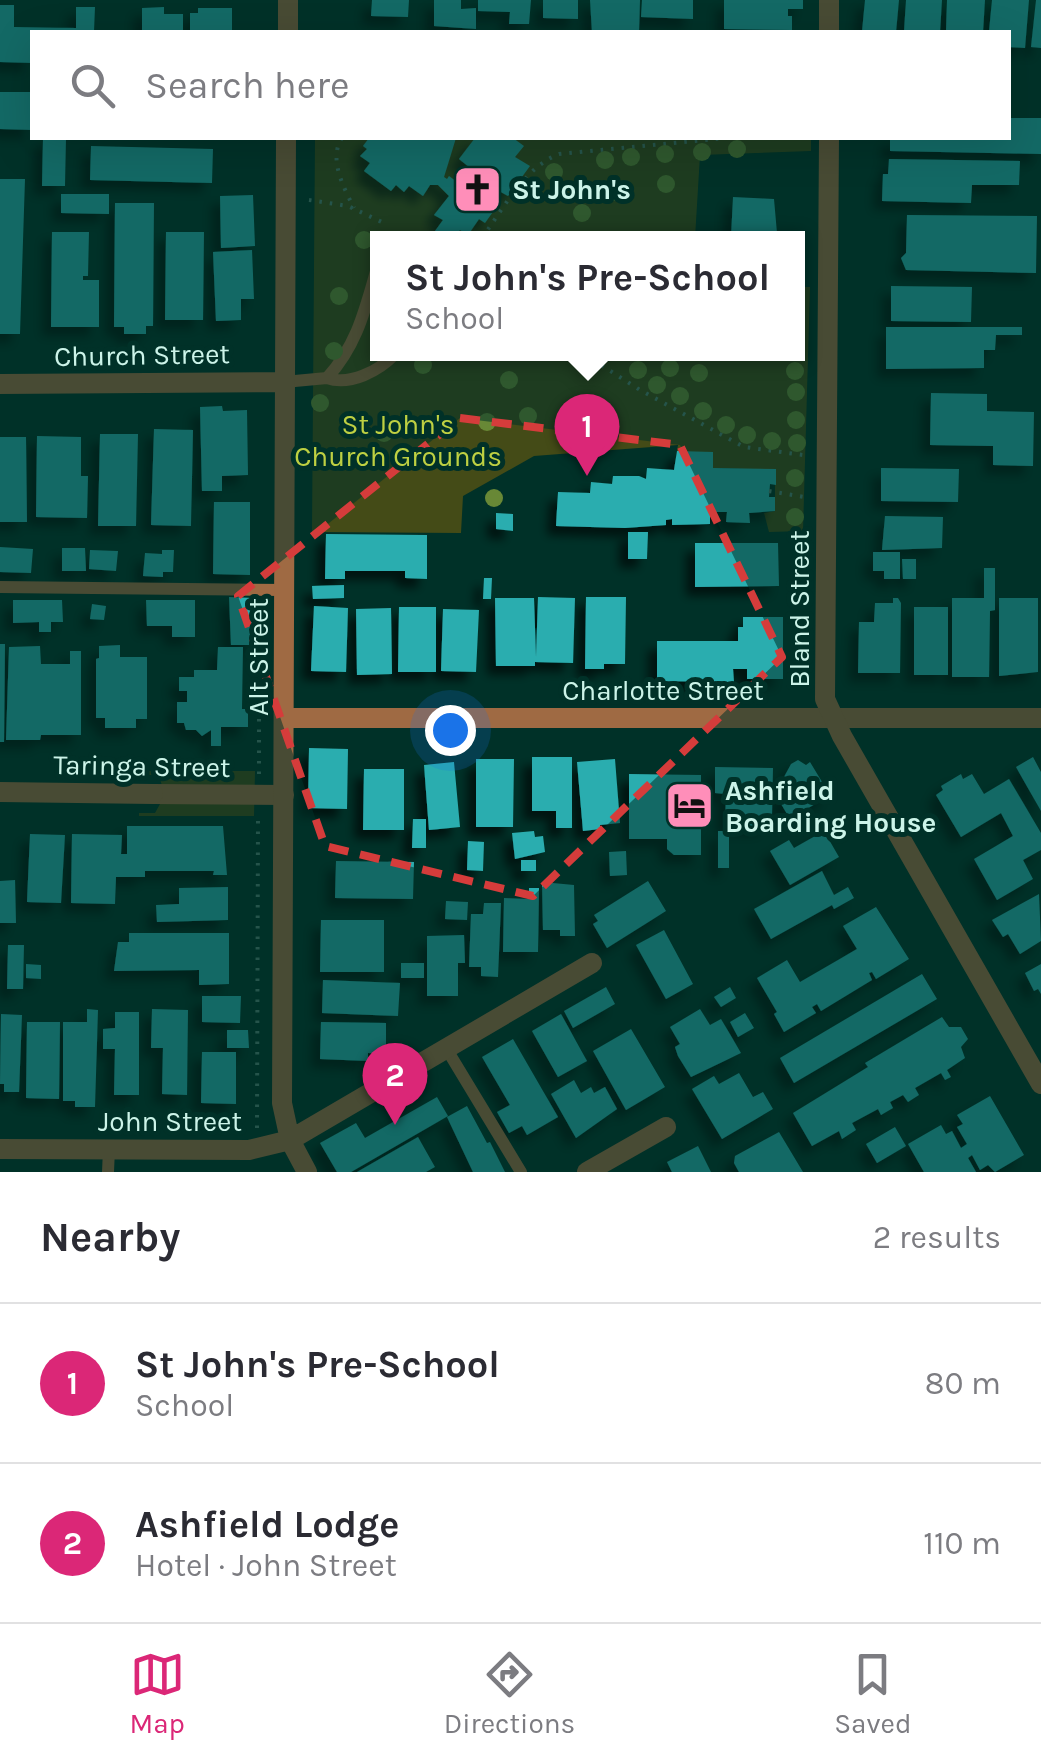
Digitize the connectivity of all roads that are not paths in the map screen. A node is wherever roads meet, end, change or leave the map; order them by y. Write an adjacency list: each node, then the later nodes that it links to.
1 (288, 0): 3 (street)
2 (829, 0): 4 (street)
3 (288, 30)
4 (829, 30)
5 (286, 140): 10 (street, Alt Street)
6 (829, 140): 16 (street, Bland Street)
7 (370, 294): 9 (lane)
8 (388, 361): 9 (lane)
9 (327, 378): 10 (lane)
10 (284, 382): 11 (street, Church Street); 13 (street, Alt Street)
11 (0, 384)
12 (0, 587): 13 (lane)
13 (286, 590): 14 (street, Alt Street)
14 (284, 718): 16 (street, Charlotte Street); 18 (street, Alt Street)
15 (1041, 718): 16 (street, Charlotte Street)
16 (834, 719): 21 (street, Bland Street)
17 (0, 792): 18 (street, Taringa Street)
18 (284, 795): 23 (street, Alt Street)
19 (592, 964): 20 (street, John Street)
20 (446, 1048): 23 (street, John Street); 28 (lane)
21 (1041, 1084)
22 (666, 1127): 29 (street)
23 (290, 1140): 25 (street, John Street); 27 (street, Alt Street)
24 (0, 1149): 25 (street, John Street)
25 (109, 1150): 26 (lane)
26 (108, 1172)
27 (307, 1172)
28 (521, 1172)
29 (587, 1172)

